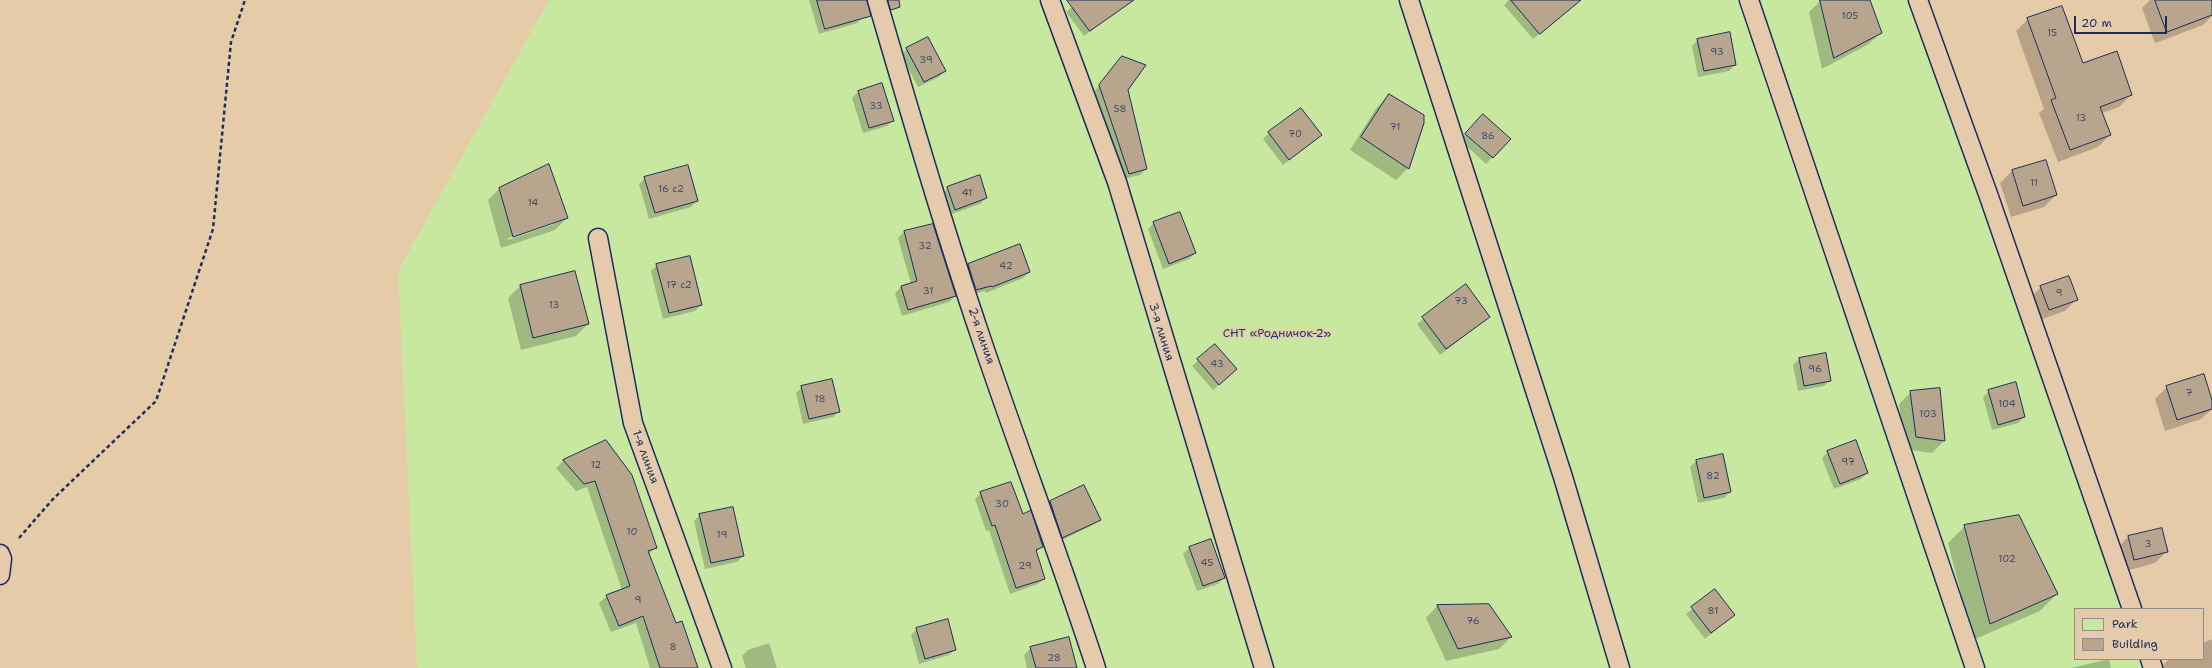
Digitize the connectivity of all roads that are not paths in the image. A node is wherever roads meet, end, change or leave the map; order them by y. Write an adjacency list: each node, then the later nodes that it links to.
1 (877, 0): 9 (lane, 2-я линия)
2 (1050, 0): 10 (lane, 3-я линия)
3 (1409, 0): 11 (lane)
4 (1748, 0): 12 (lane)
5 (1918, 0): 7 (lane)
6 (598, 238): 8 (lane, 1-я линия)
7 (2132, 608)
8 (722, 668)
9 (1096, 668)
10 (1264, 668)
11 (1620, 668)
12 (1975, 668)

